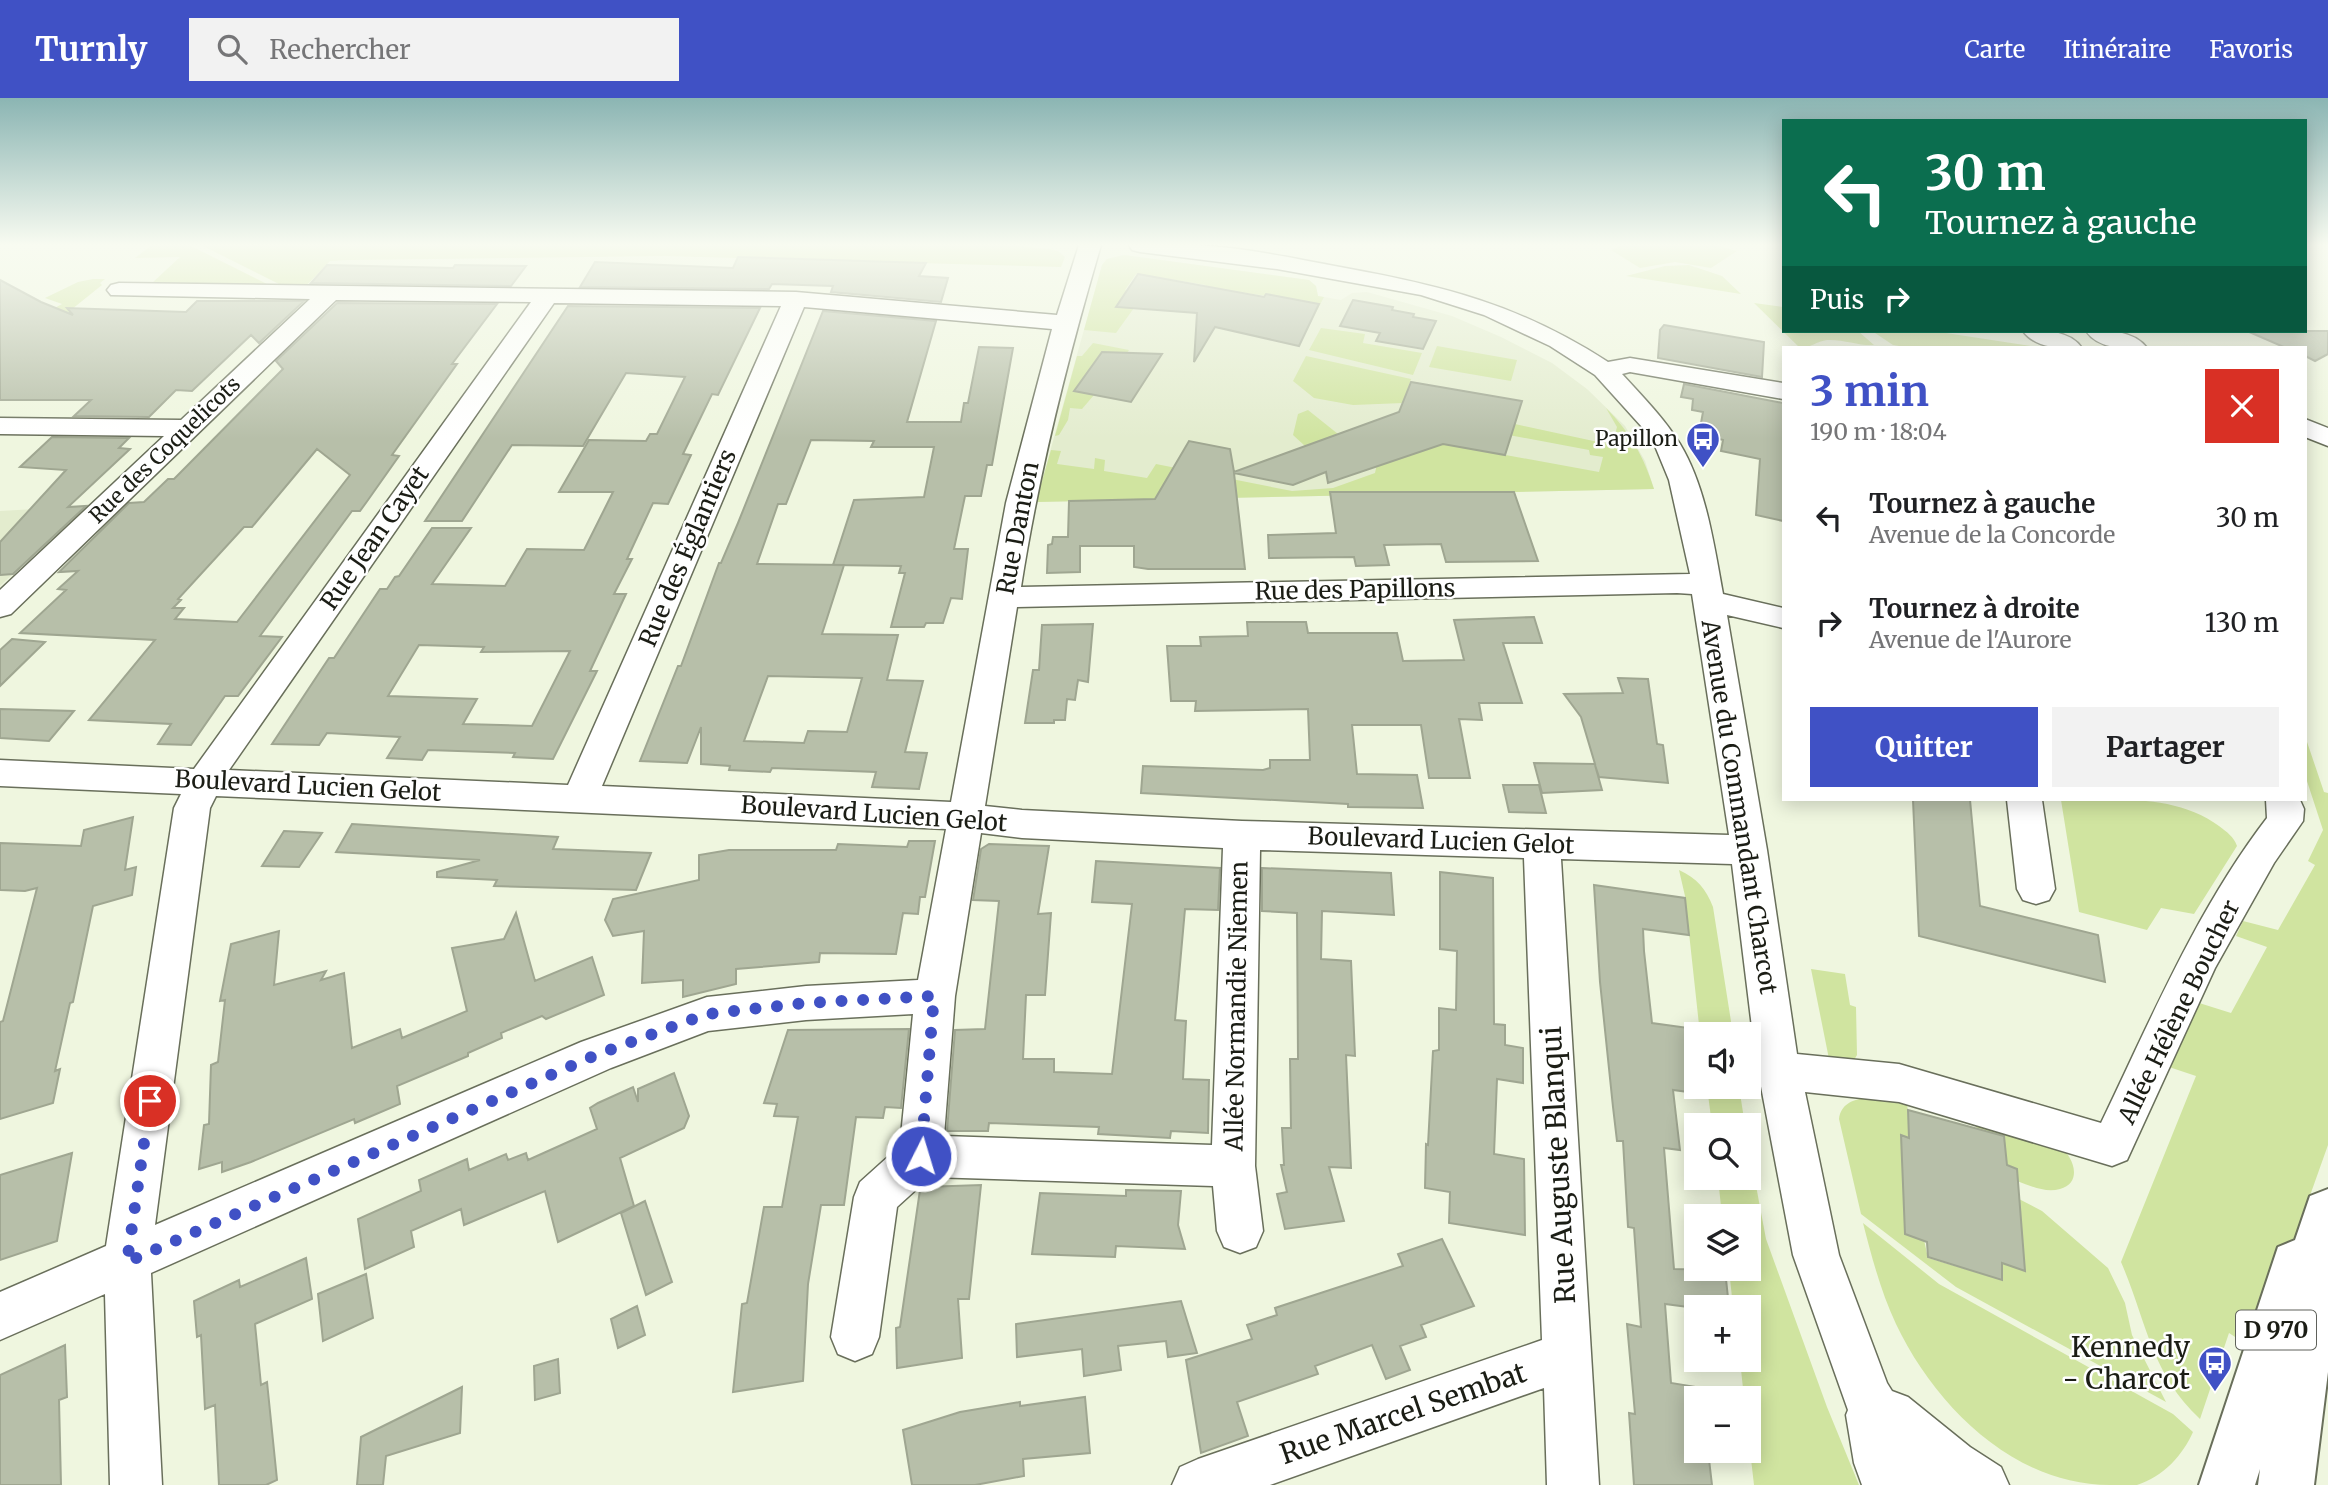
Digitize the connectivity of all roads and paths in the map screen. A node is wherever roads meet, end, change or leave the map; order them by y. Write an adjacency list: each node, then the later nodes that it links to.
1 (313, 310): 19 (street, Rue des Coquelicots)
2 (538, 310): 25 (street, Rue Jean Cayet)
3 (791, 310): 26 (street, Rue des Églantiers)
4 (917, 310): 8 (street)
5 (1070, 310): 8 (street, Rue Danton)
6 (1456, 310): 17 (street, Avenue du Commandant Charcot)
7 (1488, 310): 15 (street, Avenue du Commandant Charcot)
8 (1066, 323): 21 (street, Rue Danton)
9 (2039, 333): 12 (street)
10 (2045, 333): 13 (street)
11 (2102, 333): 14 (street)
12 (2067, 346)
13 (2068, 346)
14 (2130, 346)
15 (1604, 370): 16 (street); 17 (street, Avenue du Commandant Charcot)
16 (1782, 391)
17 (1640, 410): 20 (street, Avenue du Commandant Charcot)
18 (0, 426): 19 (street)
19 (189, 428): 22 (street, Rue des Coquelicots)
20 (1707, 593): 21 (street, Rue des Papillons); 23 (street, Rue des Papillons); 32 (street, Avenue du Commandant Charcot)
21 (1003, 597): 29 (street, Rue Danton)
22 (0, 607)
23 (1782, 618)
24 (0, 773): 25 (street, Boulevard Lucien Gelot)
25 (203, 781): 26 (street, Boulevard Lucien Gelot); 40 (street, Rue Jean Cayet)
26 (580, 798): 29 (street, Boulevard Lucien Gelot)
27 (2024, 801): 33 (street)
28 (2283, 801): 35 (street, Allée Hélène Boucher)
29 (965, 816): 30 (street, Boulevard Lucien Gelot); 34 (street, Rue Danton)
30 (1242, 835): 31 (street, Boulevard Lucien Gelot); 37 (street, Allée Normandie Niemen)
31 (1542, 845): 32 (street, Boulevard Lucien Gelot); 44 (street, Rue Auguste Blanqui)
32 (1749, 850): 35 (street, Avenue du Commandant Charcot)
33 (2036, 889)
34 (934, 996): 36 (street); 40 (street)
35 (1779, 1071): 45 (street, Avenue du Commandant Charcot)
36 (921, 1156): 37 (street, Allée Normandie Niemen); 43 (street)
37 (1233, 1166): 39 (street)
38 (2328, 1213): 41 (main road, D 970)
39 (1240, 1231)
40 (127, 1262): 42 (street); 47 (street, Rue Jean Cayet)
41 (2314, 1262): 52 (main road, D 970); 53 (main road, D 970)
42 (0, 1316)
43 (855, 1336)
44 (1567, 1355): 48 (street, Rue Marcel Sembat); 49 (street, Rue Auguste Blanqui)
45 (1868, 1398): 46 (street); 50 (street, Avenue du Commandant Charcot); 51 (street)
46 (1884, 1474)
47 (136, 1485)
48 (1198, 1485)
49 (1573, 1485)
50 (1922, 1485)
51 (1983, 1485)
52 (2227, 1485)
53 (2286, 1485)

